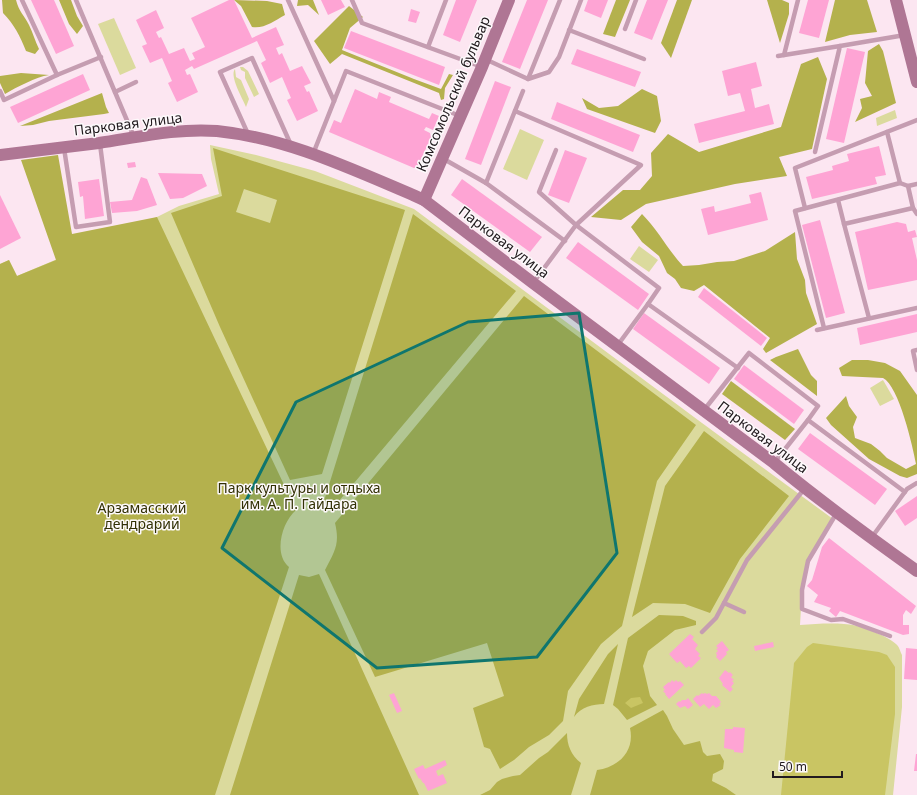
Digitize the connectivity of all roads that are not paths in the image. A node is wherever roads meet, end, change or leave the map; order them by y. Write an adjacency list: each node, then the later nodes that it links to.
1 (22, 0): 22 (lane)
2 (76, 0): 19 (lane)
3 (288, 0): 29 (lane)
4 (352, 0): 16 (lane)
5 (446, 0): 16 (lane)
6 (509, 0): 21 (street, Комсомольский бульвар)
7 (560, 0): 23 (lane)
8 (581, 0): 13 (lane)
9 (636, 0): 12 (lane)
10 (798, 0): 17 (lane)
11 (896, 0): 14 (street)
12 (625, 29)
13 (570, 30): 20 (lane); 23 (lane)
14 (905, 35): 15 (lane); 24 (street)
15 (840, 46): 17 (lane); 40 (lane)
16 (428, 47): 21 (lane)
17 (784, 55): 18 (lane)
18 (778, 56)
19 (101, 57): 22 (lane); 28 (lane)
20 (644, 59)
21 (484, 63): 23 (lane); 31 (street, Комсомольский бульвар)
22 (57, 75): 27 (lane)
23 (528, 80)
24 (917, 81)
25 (136, 82): 28 (lane)
26 (523, 91): 30 (lane)
27 (0, 92)
28 (115, 92): 34 (lane)
29 (334, 101): 31 (lane); 41 (lane)
30 (515, 112): 44 (lane); 54 (lane)
31 (460, 116): 43 (street, Комсомольский бульвар)
32 (917, 120): 33 (lane)
33 (888, 132): 45 (lane); 50 (lane)
34 (134, 136): 35 (street, Парковая улица); 36 (street, Парковая улица)
35 (249, 136): 38 (street, Парковая улица); 38 (lane)
36 (100, 142): 37 (street, Парковая улица); 37 (lane)
37 (63, 147): 42 (street, Парковая улица)
38 (292, 147): 41 (street, Парковая улица)
39 (556, 150): 54 (lane)
40 (815, 152)
41 (313, 154): 48 (street, Парковая улица)
42 (0, 155)
43 (442, 158): 44 (lane); 48 (street, Комсомольский бульвар)
44 (486, 183): 55 (lane)
45 (900, 183): 47 (lane); 49 (lane)
46 (917, 184): 47 (lane)
47 (908, 186): 51 (lane)
48 (424, 200): 56 (street, Парковая улица)
49 (838, 200): 50 (lane); 53 (lane)
50 (805, 208): 60 (lane)
51 (913, 208): 52 (lane); 53 (lane)
52 (917, 214)
53 (844, 224): 59 (lane)
54 (576, 225): 55 (lane); 57 (lane)
55 (565, 241): 56 (lane)
56 (533, 283): 62 (street, Парковая улица)
57 (648, 304): 62 (lane); 64 (lane)
58 (917, 308): 59 (lane)
59 (869, 318): 60 (lane)
60 (824, 328): 61 (lane)
61 (817, 330)
62 (617, 346): 66 (street, Парковая улица)
63 (917, 350): 65 (lane)
64 (738, 368): 66 (lane); 67 (lane)
65 (917, 370)
66 (704, 411): 68 (street, Парковая улица)
67 (808, 420): 68 (lane); 71 (lane)
68 (774, 463): 70 (street, Парковая улица)
69 (917, 483): 71 (lane)
70 (805, 488): 72 (street, Парковая улица); 75 (lane)
71 (905, 492): 73 (lane)
72 (836, 512): 73 (street, Парковая улица); 78 (lane)
73 (871, 538): 74 (street, Парковая улица)
74 (917, 571)
75 (724, 603): 76 (lane); 77 (lane)
76 (744, 612)
77 (702, 632)
78 (890, 636)

